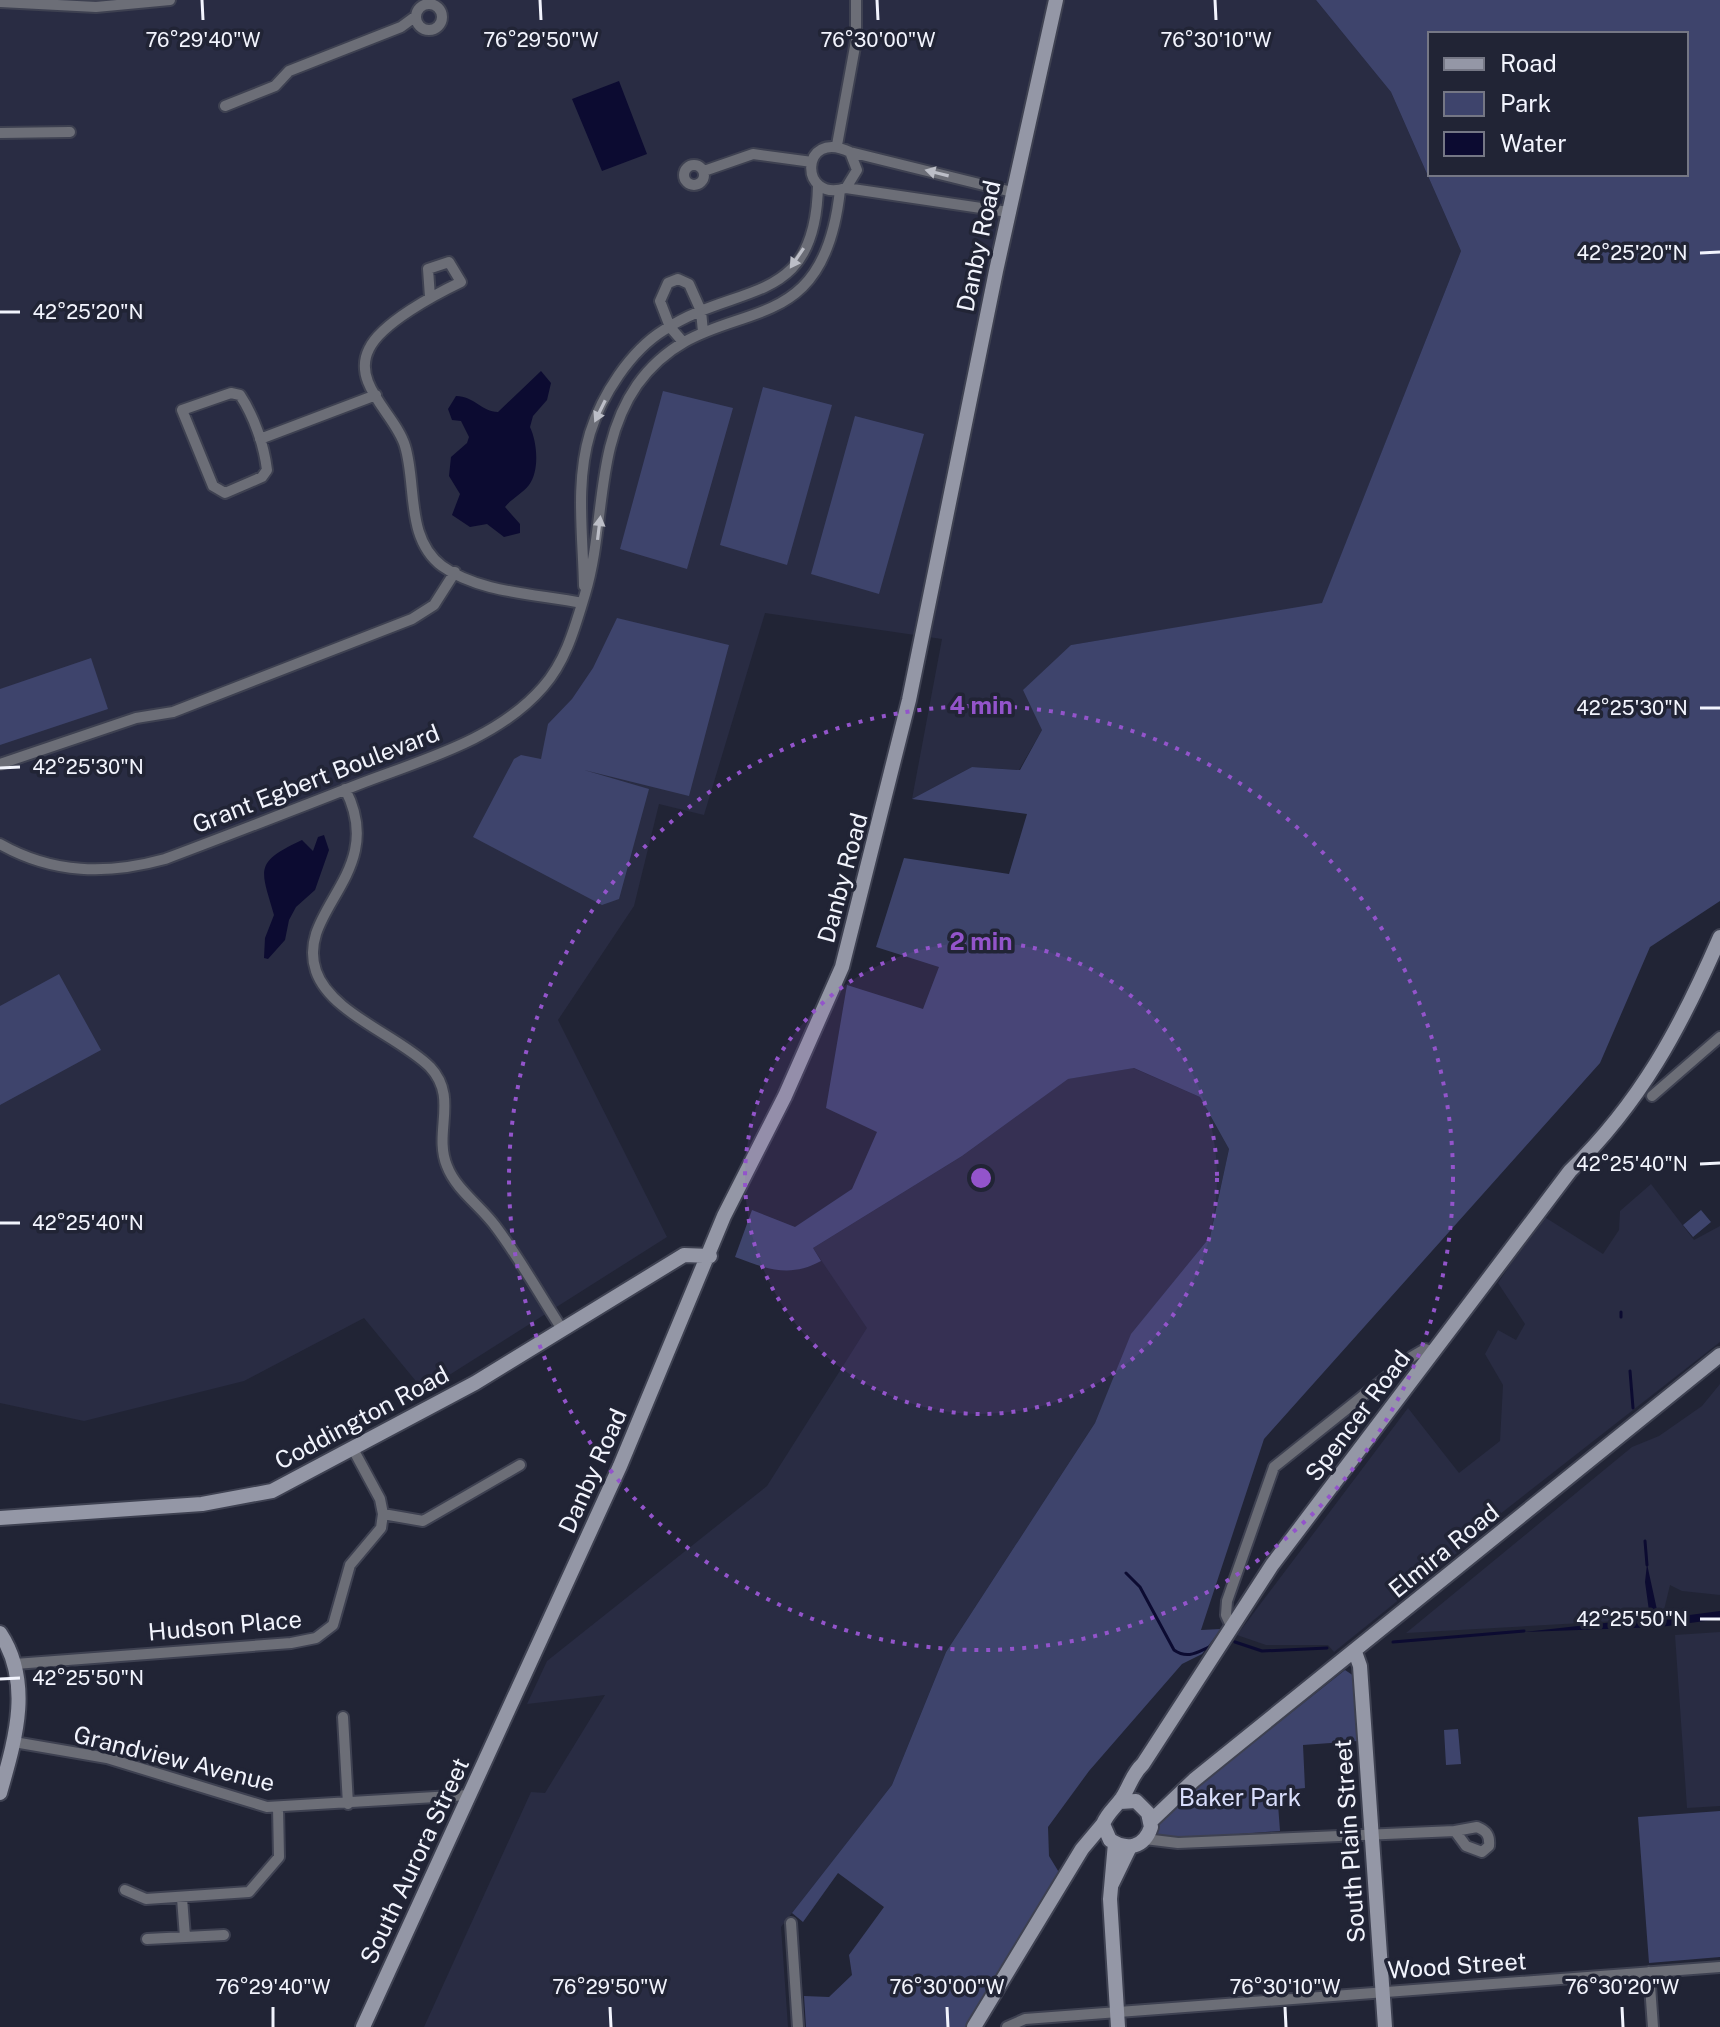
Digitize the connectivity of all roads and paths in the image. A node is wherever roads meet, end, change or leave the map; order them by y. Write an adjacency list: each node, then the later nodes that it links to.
1 (170, 0): 4 (street)
2 (856, 0): 10 (street)
3 (1056, 0): 16 (street, Danby Road)
4 (0, 2)
5 (437, 3): 6 (street); 6 (street)
6 (416, 16): 7 (street)
7 (225, 106)
8 (70, 132): 9 (street)
9 (0, 133)
10 (837, 145): 11 (street); 12 (street)
11 (850, 152): 15 (street); 16 (street, one-way to 11)
12 (812, 162): 13 (street); 14 (street)
13 (704, 171)
14 (818, 185): 15 (street); 19 (street, Grant Egbert Boulevard, one-way to 19)
15 (843, 189): 17 (street); 21 (street, Grant Egbert Boulevard)
16 (1012, 192): 17 (street, Danby Road)
17 (1008, 212): 33 (street, Danby Road)
18 (430, 297): 23 (street)
19 (701, 311): 20 (street, Grant Egbert Boulevard); 20 (street); 21 (street)
20 (670, 327): 22 (street); 26 (street, Grant Egbert Boulevard, one-way to 26)
21 (703, 332): 22 (street, Grant Egbert Boulevard)
22 (683, 342): 26 (street, Grant Egbert Boulevard, one-way to 22)
23 (376, 395): 24 (street); 25 (street)
24 (260, 439): 24 (street)
25 (455, 572): 26 (street); 27 (street)
26 (582, 603): 28 (street, Grant Egbert Boulevard)
27 (0, 764)
28 (345, 789): 29 (street, Grant Egbert Boulevard); 34 (street)
29 (0, 844)
30 (1720, 937): 35 (street, Spencer Road)
31 (1720, 1037): 32 (street)
32 (1652, 1096)
33 (710, 1256): 34 (street, Coddington Road); 45 (street, Danby Road)
34 (562, 1329): 37 (street, Coddington Road)
35 (1435, 1352): 41 (street, Spencer Road); 41 (street)
36 (1720, 1355): 43 (street, Elmira Road)
37 (353, 1449): 39 (street); 40 (street, Coddington Road)
38 (520, 1465): 39 (street)
39 (383, 1514): 44 (street, Hudson Place)
40 (0, 1518)
41 (1231, 1626): 48 (street, Spencer Road)
42 (1, 1637): 44 (street)
43 (1355, 1652): 49 (street, Elmira Road); 59 (street, South Plain Street)
44 (15, 1664): 47 (street)
45 (507, 1714): 51 (street, South Aurora Street)
46 (343, 1717): 53 (street)
47 (14, 1742): 50 (street); 55 (street, Grandview Avenue)
48 (1143, 1764): 52 (street, Spencer Road); 54 (street, Spencer Road)
49 (1194, 1780): 54 (street, Elmira Road); 56 (street, Elmira Road)
50 (0, 1793)
51 (469, 1795): 53 (street, Grandview Avenue); 73 (street, South Aurora Street)
52 (1120, 1802): 54 (street); 57 (street)
53 (348, 1804): 55 (street, Grandview Avenue)
54 (1140, 1804): 56 (street)
55 (278, 1807): 64 (street)
56 (1151, 1821): 60 (street)
57 (1103, 1824): 61 (street); 62 (street)
58 (1455, 1831): 59 (street)
59 (1373, 1835): 60 (street); 71 (street, South Plain Street)
60 (1145, 1839): 61 (street)
61 (1118, 1843): 62 (street); 72 (street)
62 (1077, 1859): 75 (street)
63 (125, 1890): 64 (street)
64 (182, 1898): 67 (street)
65 (791, 1923): 74 (street)
66 (224, 1935): 67 (street)
67 (185, 1937): 68 (street)
68 (147, 1939)
69 (1720, 1967): 70 (street, Wood Street)
70 (1649, 1972): 71 (street, Wood Street); 78 (street)
71 (1383, 1992): 72 (street, Wood Street); 77 (street, South Plain Street)
72 (1118, 2020): 76 (street, Wood Street)
73 (363, 2027)
74 (798, 2027)
75 (974, 2027)
76 (1007, 2027)
77 (1385, 2027)
78 (1653, 2027)

